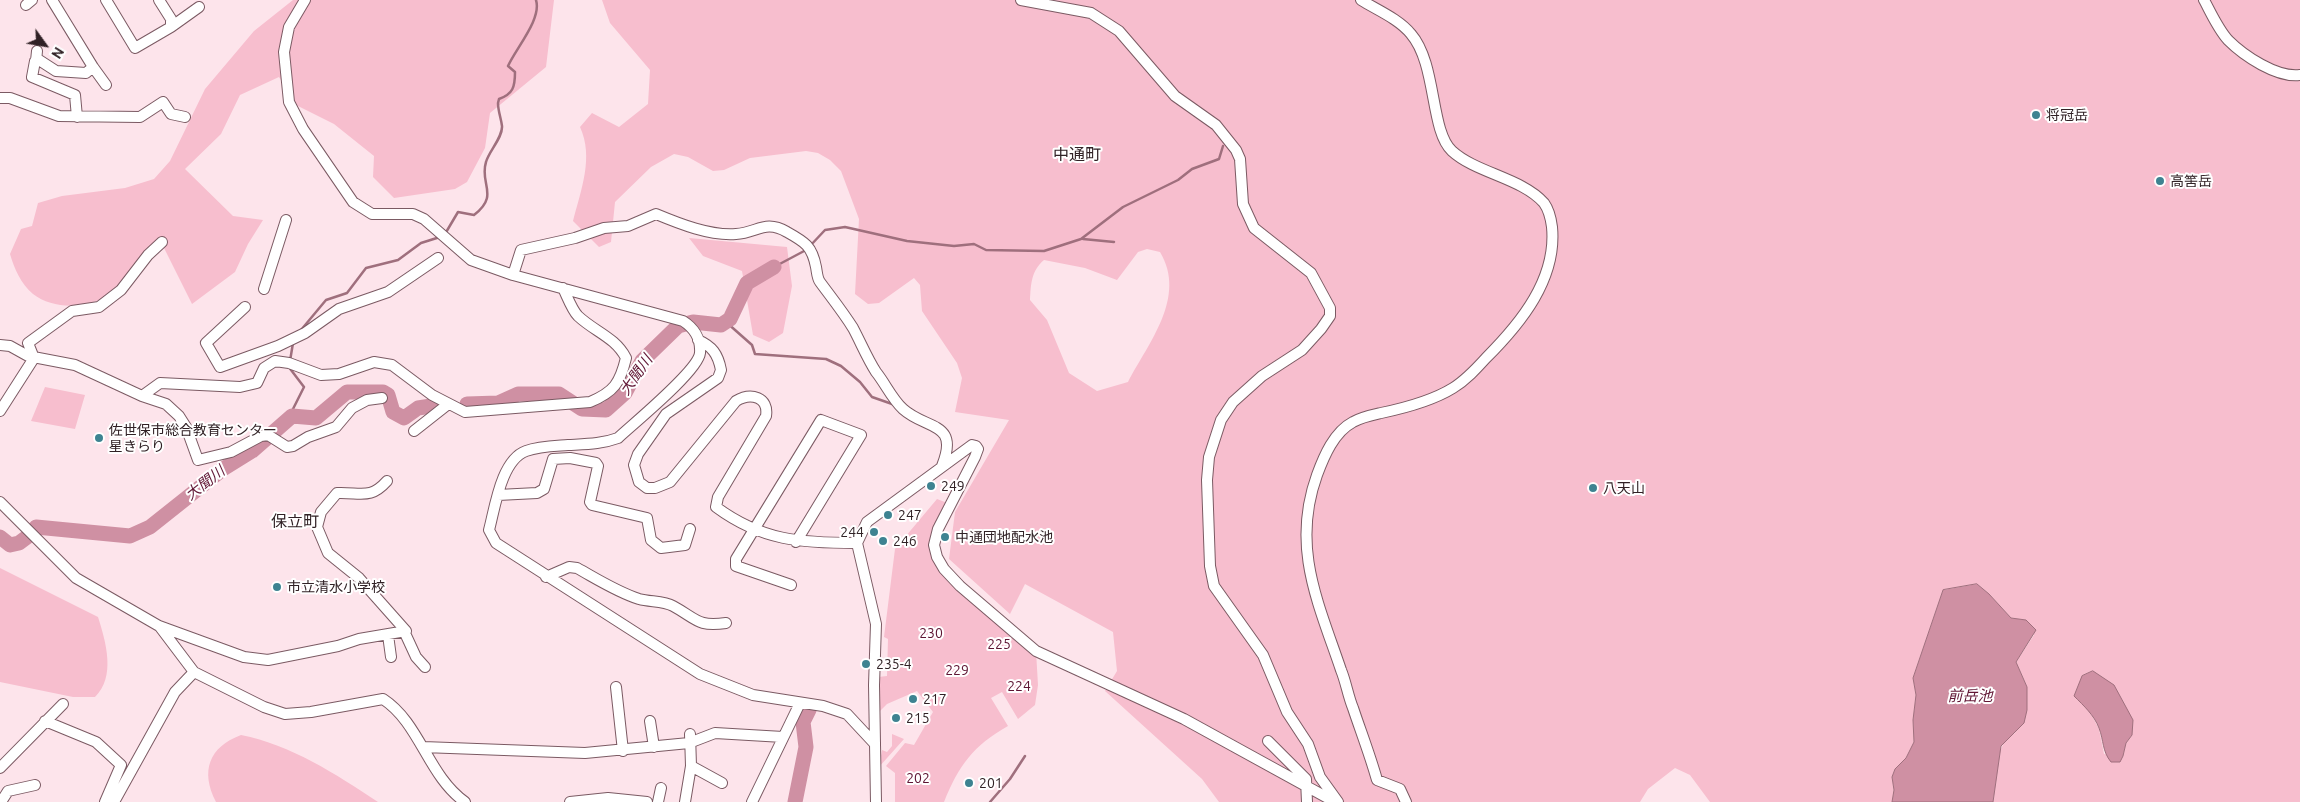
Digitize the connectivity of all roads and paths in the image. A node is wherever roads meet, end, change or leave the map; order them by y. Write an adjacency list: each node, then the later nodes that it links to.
1 (52, 0): 10 (street)
2 (106, 0): 9 (street)
3 (159, 0): 9 (street)
4 (304, 0): 19 (street)
5 (1021, 0): 78 (street)
6 (1361, 0): 79 (street)
7 (2204, 0): 11 (street)
8 (199, 7): 9 (street)
9 (171, 27)
10 (93, 67): 12 (street); 15 (street)
11 (2300, 76)
12 (106, 84)
13 (0, 98): 15 (street)
14 (185, 116): 15 (street)
15 (77, 117)
16 (286, 220): 21 (street)
17 (162, 242): 25 (street)
18 (438, 258): 22 (street)
19 (512, 275): 20 (street); 31 (street)
20 (563, 288): 23 (street); 28 (street)
21 (264, 289)
22 (245, 307)
23 (698, 340): 33 (street); 36 (street)
24 (0, 345): 25 (street)
25 (34, 358): 26 (street); 29 (street)
26 (142, 396): 27 (street); 28 (street)
27 (382, 398)
28 (447, 405): 30 (street)
29 (0, 412)
30 (414, 431)
31 (941, 467): 38 (street); 65 (street)
32 (387, 482): 43 (street)
33 (498, 494): 35 (street); 39 (street)
34 (0, 502): 42 (street)
35 (690, 529)
36 (752, 530): 37 (street); 37 (street); 40 (street)
37 (796, 542): 38 (street)
38 (856, 543): 53 (street)
39 (546, 577): 41 (street); 49 (street)
40 (791, 585)
41 (726, 623)
42 (159, 626): 44 (street); 47 (street)
43 (404, 631): 44 (street); 46 (street)
44 (388, 635): 45 (street)
45 (391, 658)
46 (425, 667)
47 (194, 672): 58 (street); 69 (street)
48 (616, 687): 60 (street)
49 (800, 703): 53 (street); 54 (street)
50 (63, 704): 51 (street)
51 (45, 721): 62 (street); 68 (street)
52 (650, 721): 59 (street)
53 (867, 725): 57 (street); 57 (street)
54 (783, 737): 55 (street); 75 (street)
55 (689, 738): 59 (street); 61 (street)
56 (1268, 741): 65 (street)
57 (868, 745): 76 (street)
58 (423, 747): 60 (street); 70 (street)
59 (654, 747): 60 (street)
60 (623, 751)
61 (691, 766): 63 (street); 74 (street)
62 (0, 768)
63 (722, 783)
64 (35, 785): 67 (street)
65 (1307, 787): 77 (street); 78 (street)
66 (661, 788): 73 (street)
67 (2, 802)
68 (105, 802)
69 (114, 802)
70 (465, 802)
71 (570, 802): 72 (street)
72 (647, 802)
73 (658, 802)
74 (685, 802)
75 (752, 802)
76 (876, 802)
77 (1306, 802)
78 (1336, 802)
79 (1406, 802)

